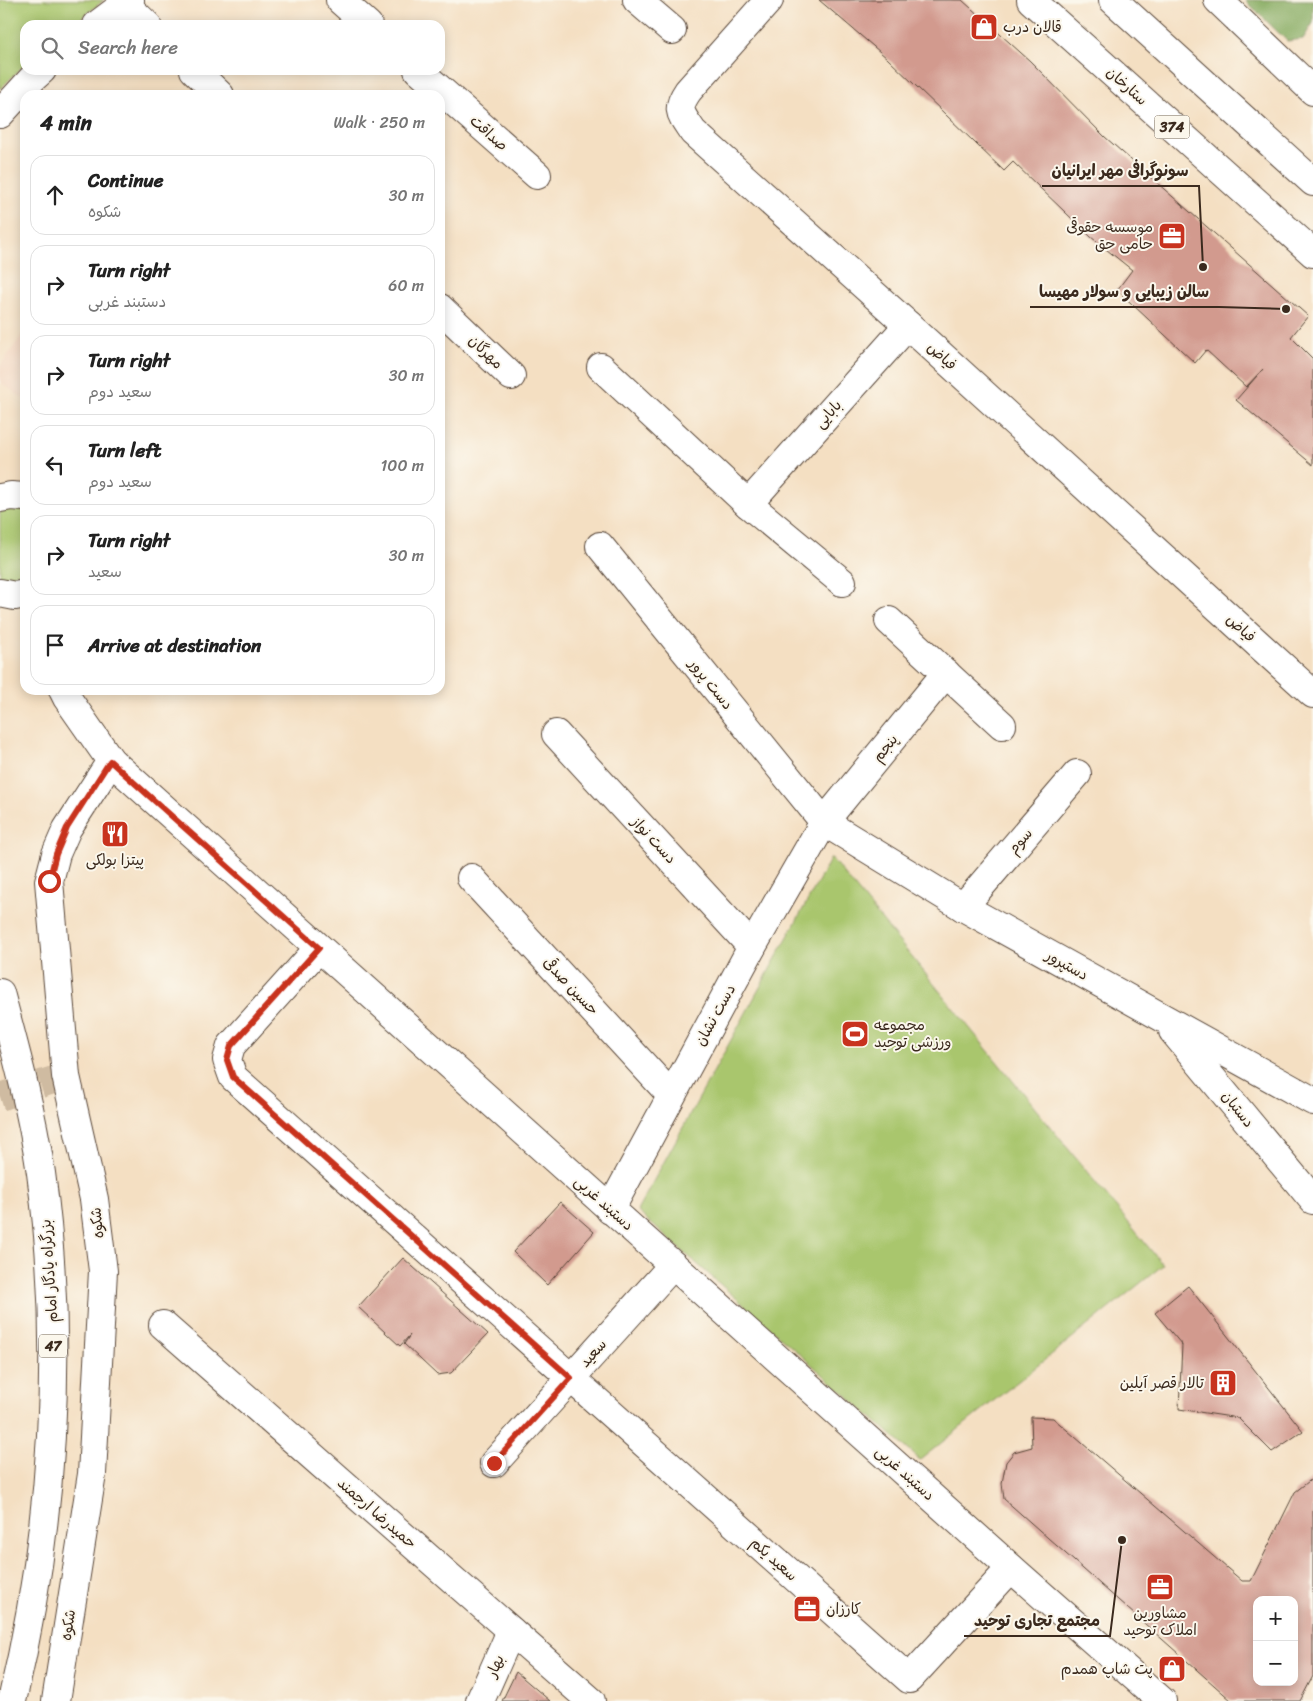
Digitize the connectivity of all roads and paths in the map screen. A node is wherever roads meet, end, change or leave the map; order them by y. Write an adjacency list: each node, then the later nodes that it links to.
1 (340, 0): 10 (main road)
2 (637, 0): 11 (main road)
3 (769, 0): 26 (main road, فیاض)
4 (1031, 0): 24 (main road, ستارخان / 374)
5 (1113, 0): 23 (main road)
6 (1218, 0): 18 (main road)
7 (128, 2): 8 (main road); 9 (main road)
8 (105, 20)
9 (143, 20)
10 (362, 20)
11 (672, 30)
12 (36, 75): 15 (main road)
13 (199, 75): 16 (main road)
14 (424, 75): 17 (main road, صداقت)
15 (22, 90)
16 (215, 90)
17 (441, 90)
18 (1313, 91)
19 (20, 92): 21 (main road)
20 (445, 94): 22 (main road, صداقت)
21 (0, 114)
22 (537, 175)
23 (1313, 182)
24 (1313, 253)
25 (445, 313): 28 (main road, مهرگان)
26 (908, 325): 31 (main road, بابایی); 38 (main road, فیاض)
27 (601, 366): 31 (main road)
28 (511, 376)
29 (20, 497): 30 (main road)
30 (0, 498)
31 (748, 504): 33 (main road)
32 (600, 546): 44 (main road, دست پرور)
33 (842, 582)
34 (0, 593): 35 (main road)
35 (20, 595)
36 (889, 621): 37 (main road)
37 (946, 673): 40 (main road); 44 (main road, پنجم)
38 (1313, 694)
39 (66, 695): 42 (main road, دستبند غربی)
40 (1002, 725)
41 (556, 734): 47 (main road, دست نواز)
42 (110, 761): 48 (main road, دستبند غربی); 62 (main road, شکوه)
43 (1077, 774): 46 (main road, سوم)
44 (824, 822): 46 (main road, دستپرور); 47 (main road, دست نشان)
45 (471, 878): 51 (main road, حسین صدقی)
46 (963, 907): 50 (main road, دستپرور)
47 (752, 947): 51 (main road, دست نشان)
48 (319, 948): 54 (main road, دستبند غربی); 57 (main road)
49 (0, 993): 61 (main road, بزرگراه یادگار امام / 47)
50 (1163, 1018): 52 (main road, دستپرور); 53 (main road, دستبان)
51 (671, 1095): 54 (main road, دست نشان)
52 (1313, 1102)
53 (1313, 1200)
54 (610, 1210): 55 (main road, دستبند غربی)
55 (673, 1265): 57 (main road, سعید); 59 (main road, دستبند غربی)
56 (163, 1325): 60 (main road, حمیدرضا ارجمند)
57 (571, 1378): 58 (main road, سعید); 59 (main road, سعید یکم)
58 (494, 1463)
59 (1011, 1568): 65 (main road, دستبند غربی)
60 (511, 1631): 63 (main road, بهار); 64 (main road, حمیدرضا ارجمند)
61 (12, 1701)
62 (56, 1701)
63 (480, 1701)
64 (591, 1701)
65 (1162, 1701)

